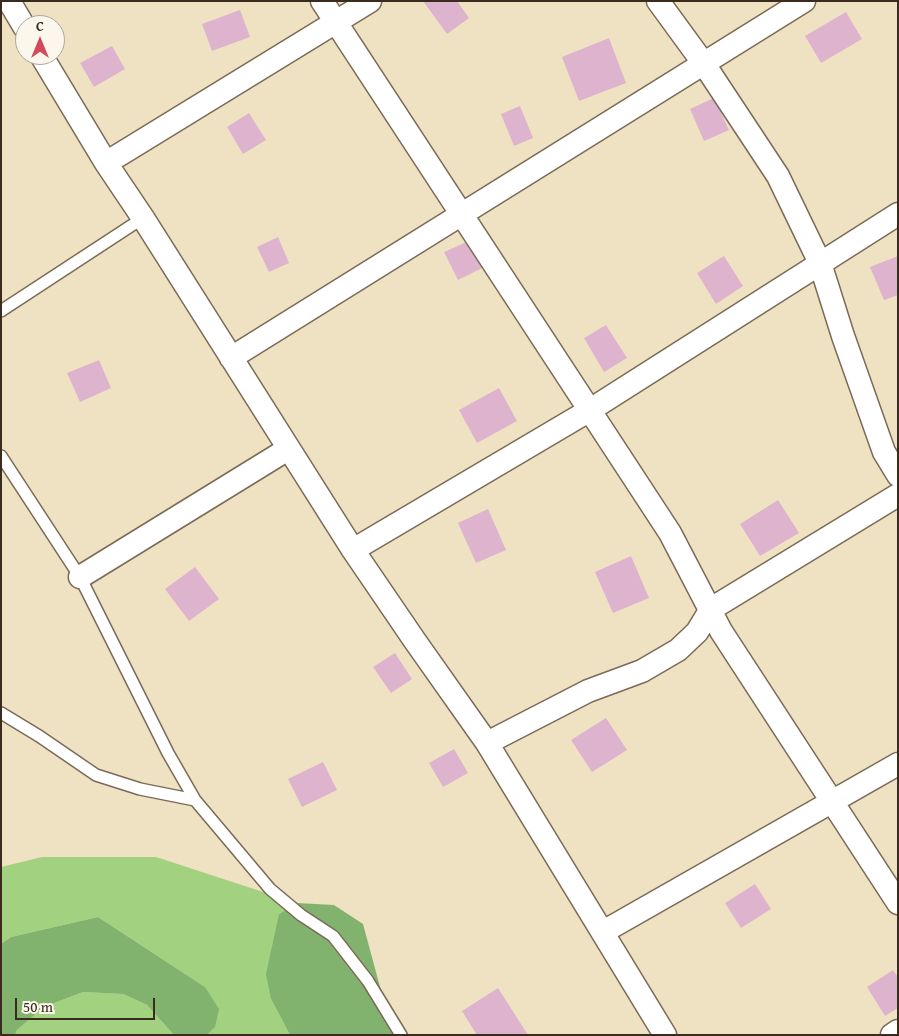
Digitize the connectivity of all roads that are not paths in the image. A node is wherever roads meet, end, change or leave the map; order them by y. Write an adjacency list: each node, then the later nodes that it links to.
1 (9, 1): 6 (street)
2 (322, 1): 7 (street)
3 (370, 1): 7 (street)
4 (658, 1): 8 (street)
5 (804, 1): 8 (street)
6 (17, 15)
7 (336, 23): 10 (street); 12 (street)
8 (704, 64): 12 (street); 14 (street)
9 (47, 65): 10 (street)
10 (106, 163): 13 (street)
11 (898, 214): 14 (street)
12 (462, 215): 16 (street); 17 (street)
13 (143, 218): 15 (lane); 16 (street)
14 (820, 263): 17 (street); 20 (street)
15 (1, 311)
16 (231, 358): 18 (street)
17 (590, 410): 22 (street); 24 (street)
18 (288, 449): 22 (street); 23 (street)
19 (1, 456): 23 (lane)
20 (898, 475)
21 (898, 495): 24 (street)
22 (353, 550): 26 (street)
23 (80, 577): 28 (lane)
24 (711, 609): 26 (street); 29 (street)
25 (1, 713): 28 (lane)
26 (487, 743): 31 (street)
27 (898, 764): 29 (street)
28 (195, 800): 33 (lane)
29 (833, 802): 30 (street); 31 (street)
30 (898, 903)
31 (603, 932): 34 (street)
32 (898, 1031): 35 (street)
33 (401, 1035)
34 (665, 1035)
35 (892, 1035)

